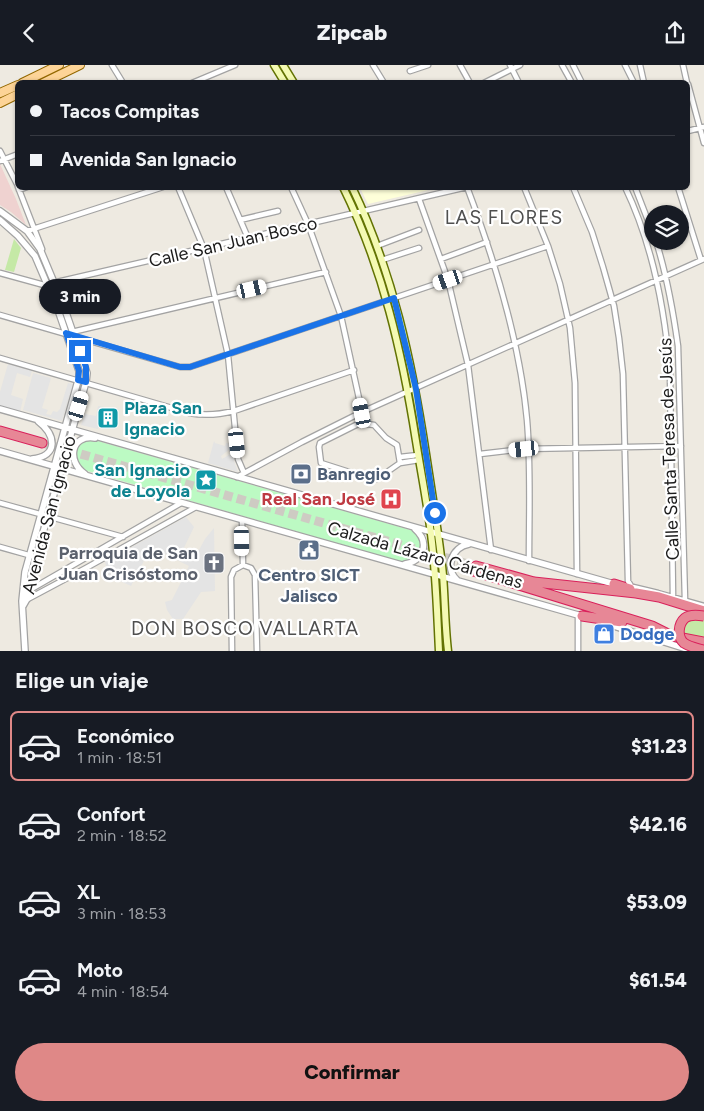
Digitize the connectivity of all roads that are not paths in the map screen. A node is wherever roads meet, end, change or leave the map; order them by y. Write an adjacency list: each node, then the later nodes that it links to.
1 (59, 65): 18 (main road)
2 (80, 65): 19 (main road)
3 (112, 65): 20 (street)
4 (235, 65): 21 (street)
5 (274, 65): 22 (main road)
6 (283, 65): 23 (main road)
7 (373, 65): 24 (street)
8 (428, 65): 17 (street)
9 (460, 65): 25 (street)
10 (520, 65): 16 (street)
11 (562, 65): 28 (street)
12 (573, 65): 29 (street)
13 (625, 65): 30 (street)
14 (640, 65): 31 (street)
15 (682, 65): 32 (street)
16 (511, 67): 26 (street); 27 (street)
17 (410, 71)
18 (28, 80)
19 (49, 80)
20 (121, 80)
21 (199, 80)
22 (283, 80)
23 (292, 80)
24 (382, 80)
25 (468, 80)
26 (489, 80)
27 (518, 80)
28 (570, 80)
29 (580, 80)
30 (632, 80)
31 (643, 80)
32 (686, 80)
33 (15, 86): 35 (main road)
34 (690, 92): 38 (street)
35 (0, 93)
36 (15, 96): 37 (main road)
37 (0, 103)
38 (702, 127): 39 (street)
39 (704, 143)
40 (0, 151): 42 (street)
41 (15, 155): 42 (street)
42 (2, 160): 43 (street)
43 (15, 183)
44 (19, 190): 67 (street)
45 (154, 190): 67 (street)
46 (179, 190): 75 (street)
47 (227, 190): 65 (street)
48 (292, 190): 66 (street)
49 (344, 190): 63 (main road)
50 (354, 190): 62 (main road)
51 (455, 190): 58 (street, Calle San Juan Bosco)
52 (468, 190): 71 (street)
53 (525, 190): 73 (street)
54 (574, 190): 91 (street)
55 (626, 190): 86 (street, Calle Santa Teresa de Jesús)
56 (637, 190): 59 (street)
57 (679, 190): 78 (street)
58 (419, 199): 62 (street, Calle San Juan Bosco); 77 (street)
59 (644, 209)
60 (0, 211): 69 (street, Avenida San Ignacio)
61 (278, 211): 65 (street)
62 (364, 211): 63 (street, Calle San Juan Bosco); 72 (main road)
63 (356, 213): 66 (street, Calle San Juan Bosco); 90 (main road)
64 (0, 220): 88 (street, Avenida San Ignacio)
65 (240, 220): 70 (street)
66 (308, 224): 70 (street, Calle San Juan Bosco); 82 (street)
67 (35, 229): 69 (street); 80 (street)
68 (419, 230): 72 (street)
69 (27, 231): 80 (street, Avenida San Ignacio)
70 (248, 238): 75 (street, Calle San Juan Bosco)
71 (487, 242): 77 (street); 81 (street)
72 (377, 245): 79 (main road)
73 (548, 246): 81 (street); 94 (street)
74 (419, 248): 79 (street)
75 (204, 249): 87 (street, Calle San Juan Bosco); 89 (street)
76 (659, 250): 84 (street, Calle Santa Teresa de Jesús)
77 (441, 259): 85 (street)
78 (703, 259): 84 (street)
79 (382, 260): 90 (main road)
80 (47, 262): 87 (street, Avenida San Ignacio)
81 (494, 265): 85 (street); 97 (street)
82 (326, 271): 89 (street); 93 (street)
83 (0, 273): 88 (street, Calle San Juan Bosco)
84 (666, 276): 86 (street); 116 (street, Calle Santa Teresa de Jesús)
85 (448, 280): 90 (street); 100 (street)
86 (656, 280): 91 (street); 115 (street, Calle Santa Teresa de Jesús)
87 (55, 283): 88 (street, Calle San Juan Bosco); 96 (street, Avenida San Ignacio)
88 (48, 285): 95 (street, Avenida San Ignacio)
89 (215, 297): 96 (street); 98 (street)
90 (391, 299): 93 (street); 104 (main road); 105 (main road)
91 (613, 301): 94 (street); 117 (street)
92 (0, 315): 95 (street)
93 (341, 316): 98 (street); 101 (street)
94 (569, 320): 97 (street); 118 (street)
95 (66, 333): 96 (street); 102 (street, Avenida San Ignacio)
96 (74, 333): 98 (street); 103 (street, Avenida San Ignacio)
97 (514, 345): 100 (street); 119 (street)
98 (228, 355): 107 (street)
99 (0, 358): 102 (street)
100 (468, 365): 104 (street); 121 (street)
101 (354, 370): 107 (street); 108 (street)
102 (78, 380): 103 (street); 110 (street, Avenida San Ignacio)
103 (86, 382): 107 (street); 111 (street, Avenida San Ignacio)
104 (416, 389): 105 (street); 140 (main road)
105 (408, 392): 108 (street); 122 (main road)
106 (0, 409): 109 (street, Calzada Lázaro Cárdenas)
107 (234, 411): 127 (street)
108 (362, 413): 127 (street)
109 (35, 419): 110 (street, Calzada Lázaro Cárdenas); 123 (street)
110 (65, 427): 111 (street, Calzada Lázaro Cárdenas); 125 (street, Avenida San Ignacio)
111 (72, 429): 114 (street, Calzada Lázaro Cárdenas); 126 (street, Avenida San Ignacio)
112 (0, 431): 113 (highway)
113 (0, 438)
114 (121, 444): 128 (street); 129 (street, Calzada Lázaro Cárdenas)
115 (671, 446): 116 (street); 117 (street); 159 (street, Calle Santa Teresa de Jesús)
116 (681, 446): 161 (street, Calle Santa Teresa de Jesús)
117 (626, 447): 118 (street); 157 (street)
118 (576, 448): 119 (street); 153 (street)
119 (529, 449): 121 (street); 148 (street)
120 (0, 451): 123 (street, Calzada Lázaro Cárdenas)
121 (480, 454): 144 (street)
122 (419, 457): 124 (street); 139 (main road)
123 (27, 459): 125 (street, Calzada Lázaro Cárdenas)
124 (400, 460): 124 (street)
125 (54, 466): 126 (street, Calzada Lázaro Cárdenas); 133 (street, Avenida San Ignacio)
126 (61, 469): 128 (street, Calzada Lázaro Cárdenas); 134 (street, Avenida San Ignacio)
127 (244, 473): 129 (street)
128 (89, 477): 131 (street, Calzada Lázaro Cárdenas)
129 (237, 477): 137 (street, Calzada Lázaro Cárdenas)
130 (0, 503): 133 (street)
131 (181, 503): 132 (street, Calzada Lázaro Cárdenas); 136 (street)
132 (196, 507): 135 (street, Calzada Lázaro Cárdenas); 138 (street)
133 (40, 514): 134 (street); 145 (street, Avenida San Ignacio)
134 (48, 516): 141 (street); 146 (street, Avenida San Ignacio)
135 (242, 520): 150 (street, Calzada Lázaro Cárdenas); 151 (street)
136 (145, 525): 138 (street); 141 (street)
137 (413, 527): 139 (street, Calzada Lázaro Cárdenas); 150 (street)
138 (149, 533): 149 (street)
139 (431, 533): 140 (street, Calzada Lázaro Cárdenas); 152 (main road)
140 (438, 535): 142 (street, Calzada Lázaro Cárdenas); 154 (main road)
141 (123, 537): 147 (street)
142 (471, 544): 144 (street, Calzada Lázaro Cárdenas); 155 (street)
143 (0, 547): 145 (street)
144 (491, 550): 148 (street, Calzada Lázaro Cárdenas)
145 (29, 555): 146 (street); 160 (street, Avenida San Ignacio)
146 (36, 557): 160 (street, Avenida San Ignacio)
147 (88, 558): 149 (street); 160 (street)
148 (529, 561): 153 (street, Calzada Lázaro Cárdenas)
149 (95, 563): 160 (street)
150 (400, 564): 152 (street, Calzada Lázaro Cárdenas)
151 (243, 565): 169 (street); 170 (street)
152 (435, 574): 154 (street, Calzada Lázaro Cárdenas); 171 (main road)
153 (577, 574): 156 (street, Calzada Lázaro Cárdenas)
154 (443, 576): 155 (street, Calzada Lázaro Cárdenas); 172 (main road)
155 (458, 581): 164 (street, Calzada Lázaro Cárdenas)
156 (614, 584): 157 (street); 158 (highway)
157 (636, 588): 159 (street)
158 (659, 597): 163 (highway, Calzada Lázaro Cárdenas); 166 (highway, Calzada Lázaro Cárdenas)
159 (673, 597): 161 (street)
160 (24, 598): 168 (street, Avenida San Ignacio)
161 (685, 600): 162 (street)
162 (704, 606)
163 (704, 611)
164 (580, 615): 166 (highway); 167 (street, Calzada Lázaro Cárdenas); 173 (street)
165 (704, 617): 167 (highway, bridge)
166 (652, 626): 167 (highway, Calzada Lázaro Cárdenas)
167 (702, 649)
168 (25, 651)
169 (232, 651)
170 (256, 651)
171 (439, 651)
172 (448, 651)
173 (578, 651)

